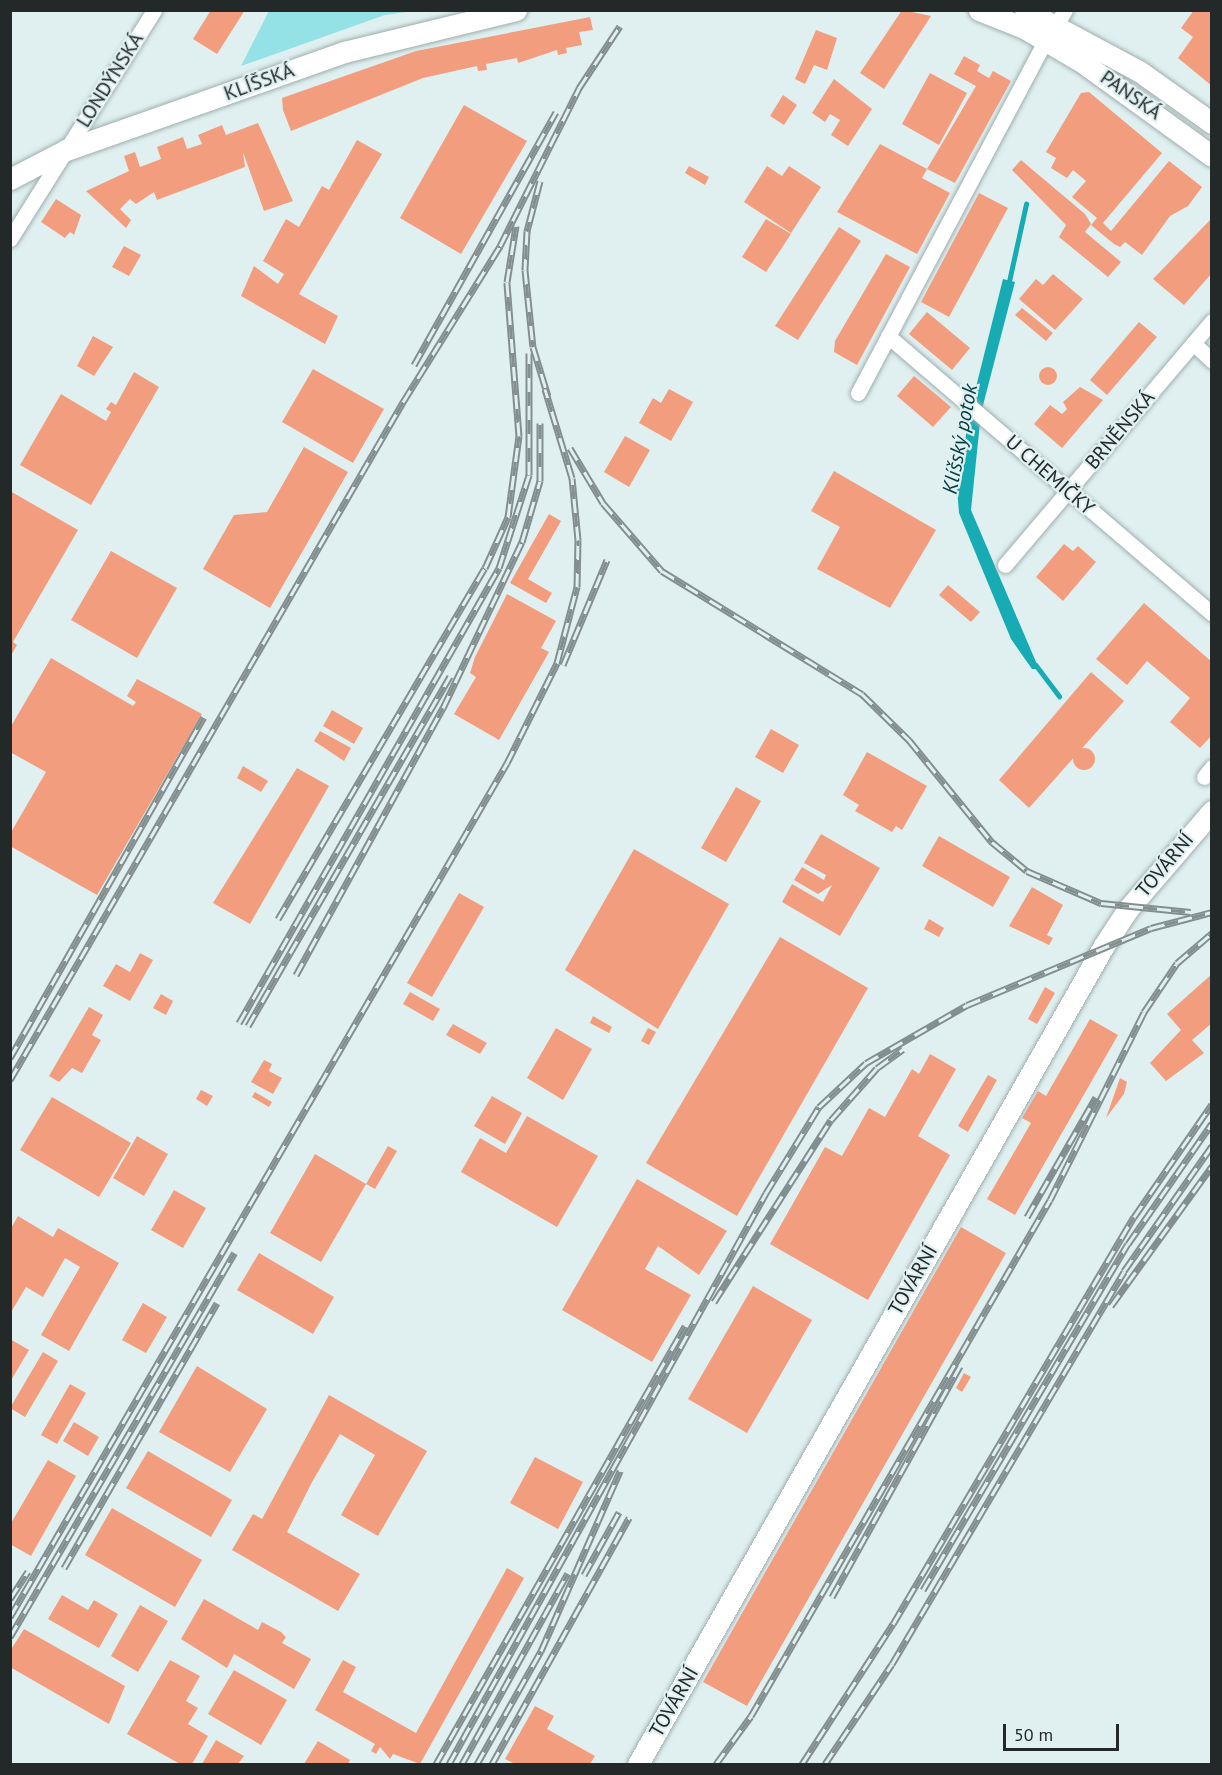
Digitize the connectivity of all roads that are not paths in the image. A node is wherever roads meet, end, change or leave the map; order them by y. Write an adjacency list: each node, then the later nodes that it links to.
1 (154, 10): 7 (street, LONDÝNSKÁ)
2 (516, 10): 7 (street, KLÍŠSKÁ)
3 (979, 10): 5 (street)
4 (1025, 10): 5 (street)
5 (1055, 25): 6 (street, PANSKÁ); 8 (street, PANSKÁ); 12 (street)
6 (1212, 123)
7 (66, 150): 9 (street, KLÍŠSKÁ); 10 (street, LONDÝNSKÁ)
8 (1212, 156)
9 (10, 179)
10 (10, 239)
11 (1212, 321): 13 (street, BRNĚNSKÁ)
12 (888, 336): 15 (street); 16 (street, U CHEMIČKY)
13 (1193, 344): 14 (street); 16 (street, BRNĚNSKÁ)
14 (1212, 361)
15 (858, 393)
16 (1068, 491): 17 (street, BRNĚNSKÁ); 18 (street, U CHEMIČKY)
17 (1005, 565)
18 (1212, 614)
19 (1212, 811): 20 (street, TOVÁRNÍ)
20 (638, 1764)

